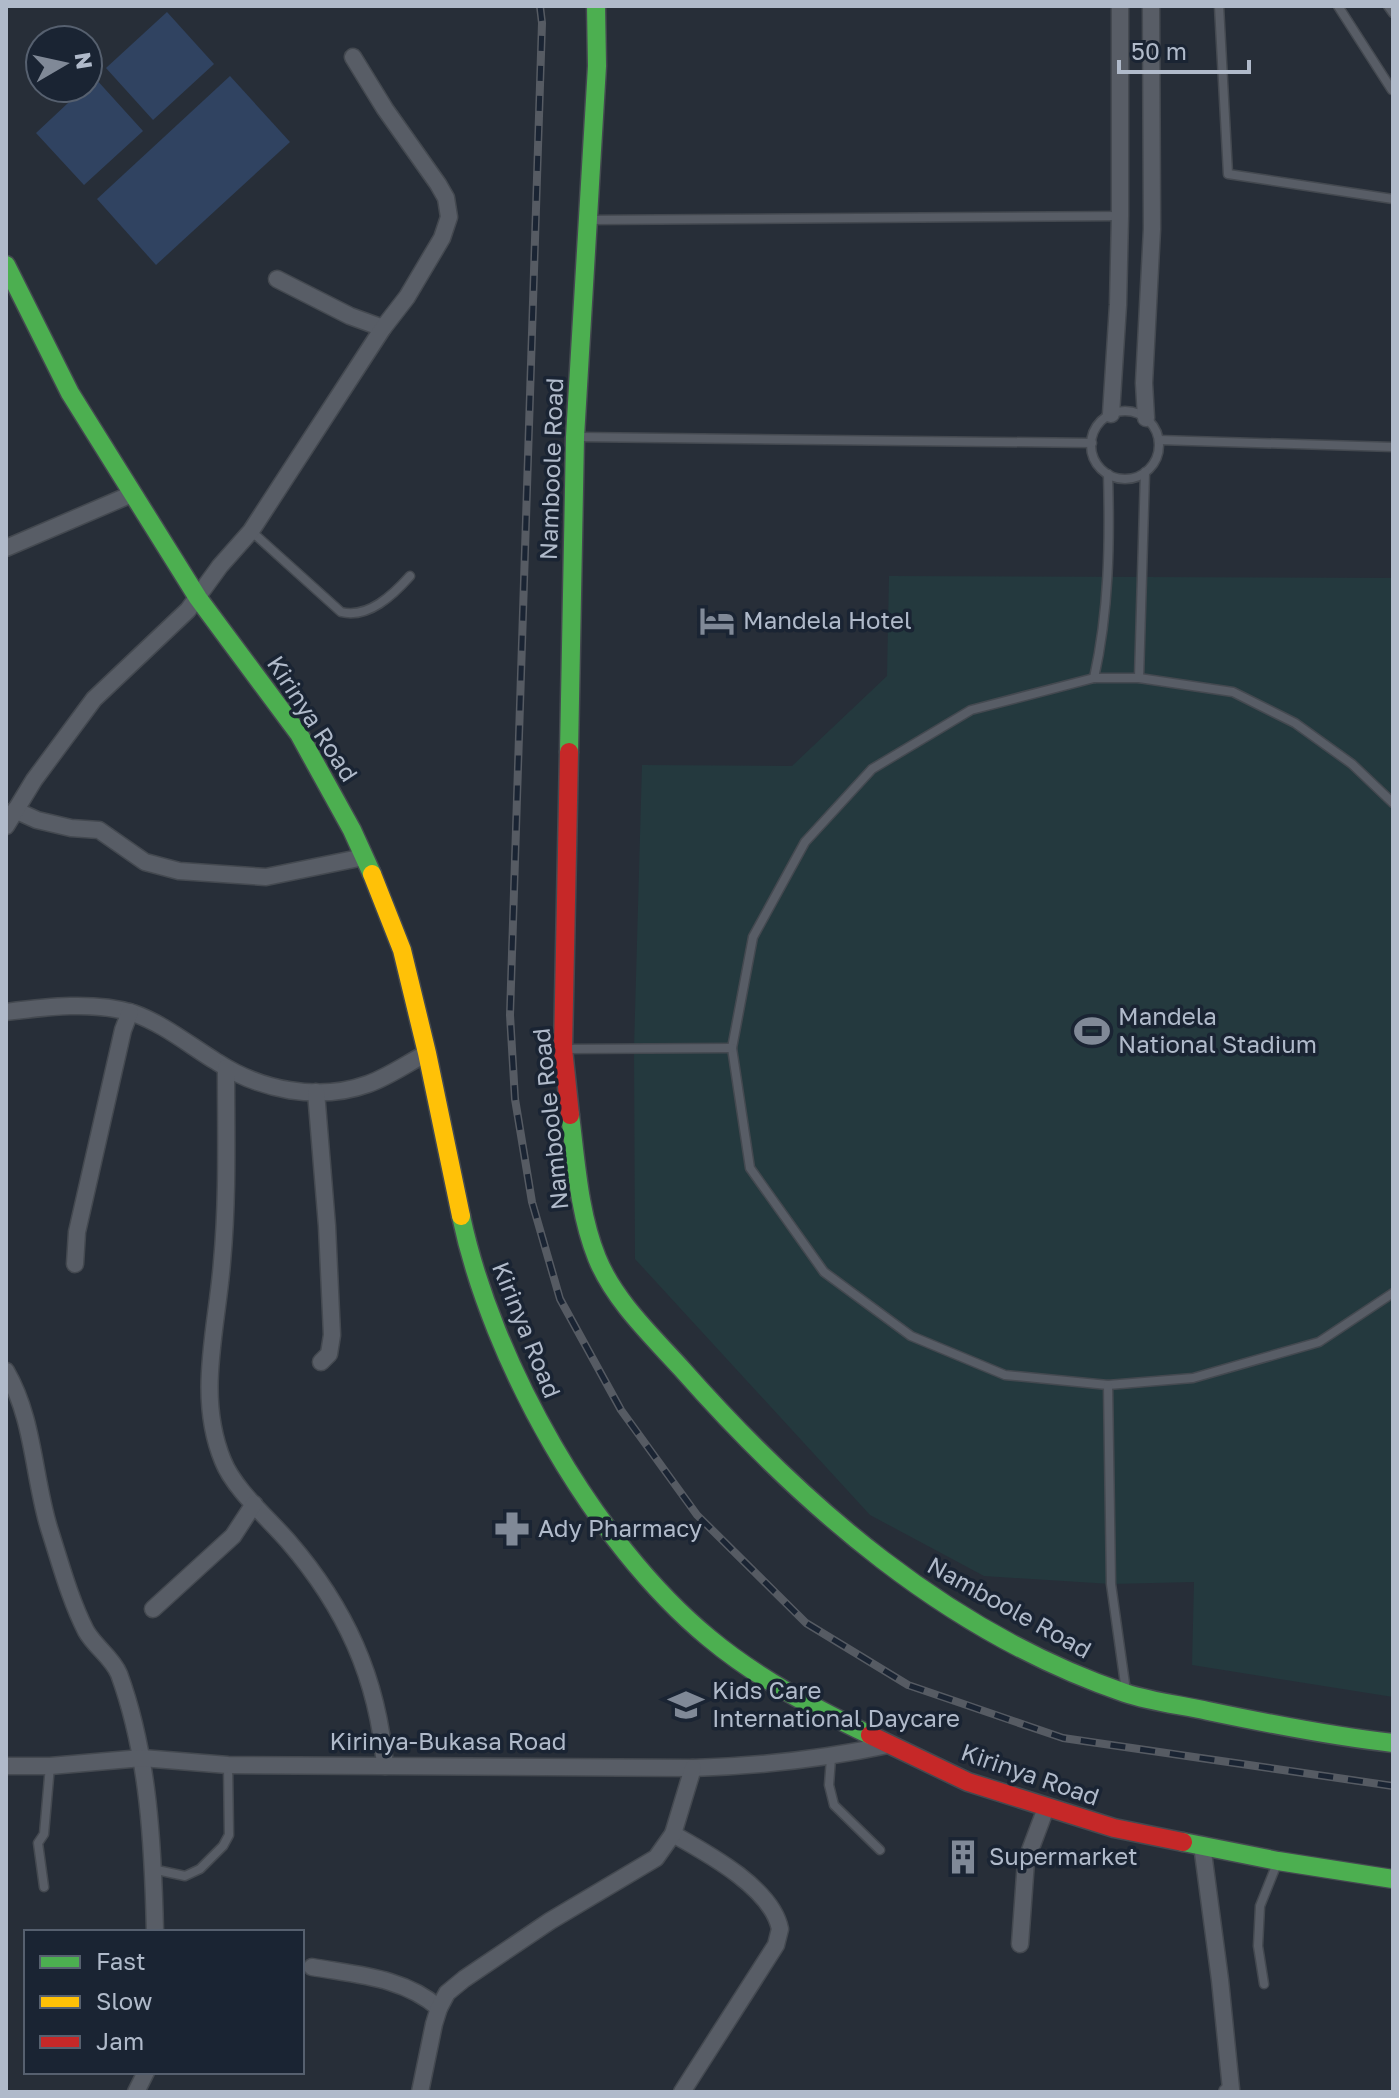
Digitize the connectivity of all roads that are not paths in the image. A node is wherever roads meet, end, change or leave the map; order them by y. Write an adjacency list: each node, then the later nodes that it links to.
1 (596, 6): 12 (main road, Namboole Road)
2 (1120, 6): 11 (street)
3 (1151, 6): 17 (street)
4 (1219, 6): 10 (lane)
5 (1338, 6): 9 (lane)
6 (1388, 6): 7 (lane)
7 (1393, 13)
8 (353, 57): 15 (street)
9 (1393, 90)
10 (1393, 199)
11 (1120, 216): 12 (lane); 16 (street)
12 (588, 220): 18 (main road, Namboole Road)
13 (7, 268): 24 (main road, Kirinya Road)
14 (277, 279): 15 (street)
15 (383, 328): 25 (street)
16 (1111, 414): 17 (lane); 20 (lane)
17 (1146, 418): 19 (lane)
18 (575, 437): 20 (lane); 38 (main road, Namboole Road)
19 (1159, 440): 21 (lane); 22 (lane)
20 (1092, 443): 23 (lane)
21 (1393, 447)
22 (1145, 472): 23 (lane); 30 (lane)
23 (1108, 474): 29 (lane)
24 (132, 494): 26 (street); 28 (main road, Kirinya Road)
25 (251, 531): 27 (lane); 28 (street)
26 (6, 548)
27 (410, 576)
28 (198, 598): 32 (street); 34 (main road, Kirinya Road)
29 (1094, 678): 30 (lane); 37 (lane)
30 (1139, 678): 31 (lane)
31 (1393, 803)
32 (15, 810): 33 (street); 34 (street)
33 (6, 826)
34 (364, 857): 39 (main road, Kirinya Road)
35 (6, 1012): 36 (street)
36 (130, 1012): 40 (street); 42 (street)
37 (732, 1048): 38 (lane); 46 (lane)
38 (563, 1049): 49 (main road, Namboole Road)
39 (427, 1053): 41 (street); 51 (main road, Kirinya Road)
40 (226, 1068): 41 (street); 47 (street)
41 (316, 1092): 44 (street)
42 (75, 1264)
43 (1393, 1293): 46 (lane)
44 (321, 1362)
45 (6, 1371): 52 (street)
46 (1108, 1385): 49 (lane)
47 (254, 1504): 48 (street); 57 (street)
48 (153, 1609)
49 (1127, 1694): 50 (main road, Namboole Road)
50 (1393, 1743)
51 (888, 1745): 53 (street, Kirinya-Bukasa Road); 59 (main road, Kirinya Road)
52 (142, 1758): 54 (street, Kirinya-Bukasa Road); 56 (street, Kirinya-Bukasa Road); 64 (street)
53 (831, 1758): 58 (street, Kirinya-Bukasa Road); 62 (lane)
54 (228, 1765): 57 (street, Kirinya-Bukasa Road); 64 (lane)
55 (6, 1766): 56 (street, Kirinya-Bukasa Road)
56 (50, 1766): 66 (lane)
57 (385, 1766): 58 (street, Kirinya-Bukasa Road)
58 (693, 1768): 60 (street)
59 (1046, 1808): 61 (main road, Kirinya Road); 68 (street)
60 (673, 1834): 71 (street); 76 (street)
61 (1202, 1845): 63 (main road, Kirinya Road); 73 (street)
62 (880, 1850)
63 (1278, 1861): 65 (main road, Kirinya Road); 70 (lane)
64 (152, 1869): 67 (street)
65 (1393, 1879)
66 (44, 1887)
67 (155, 1930)
68 (1020, 1944)
69 (312, 1967): 71 (street)
70 (1264, 1984)
71 (439, 2008): 75 (street)
72 (145, 2074): 74 (street)
73 (1232, 2091)
74 (136, 2092)
75 (420, 2092)
76 (682, 2092)

